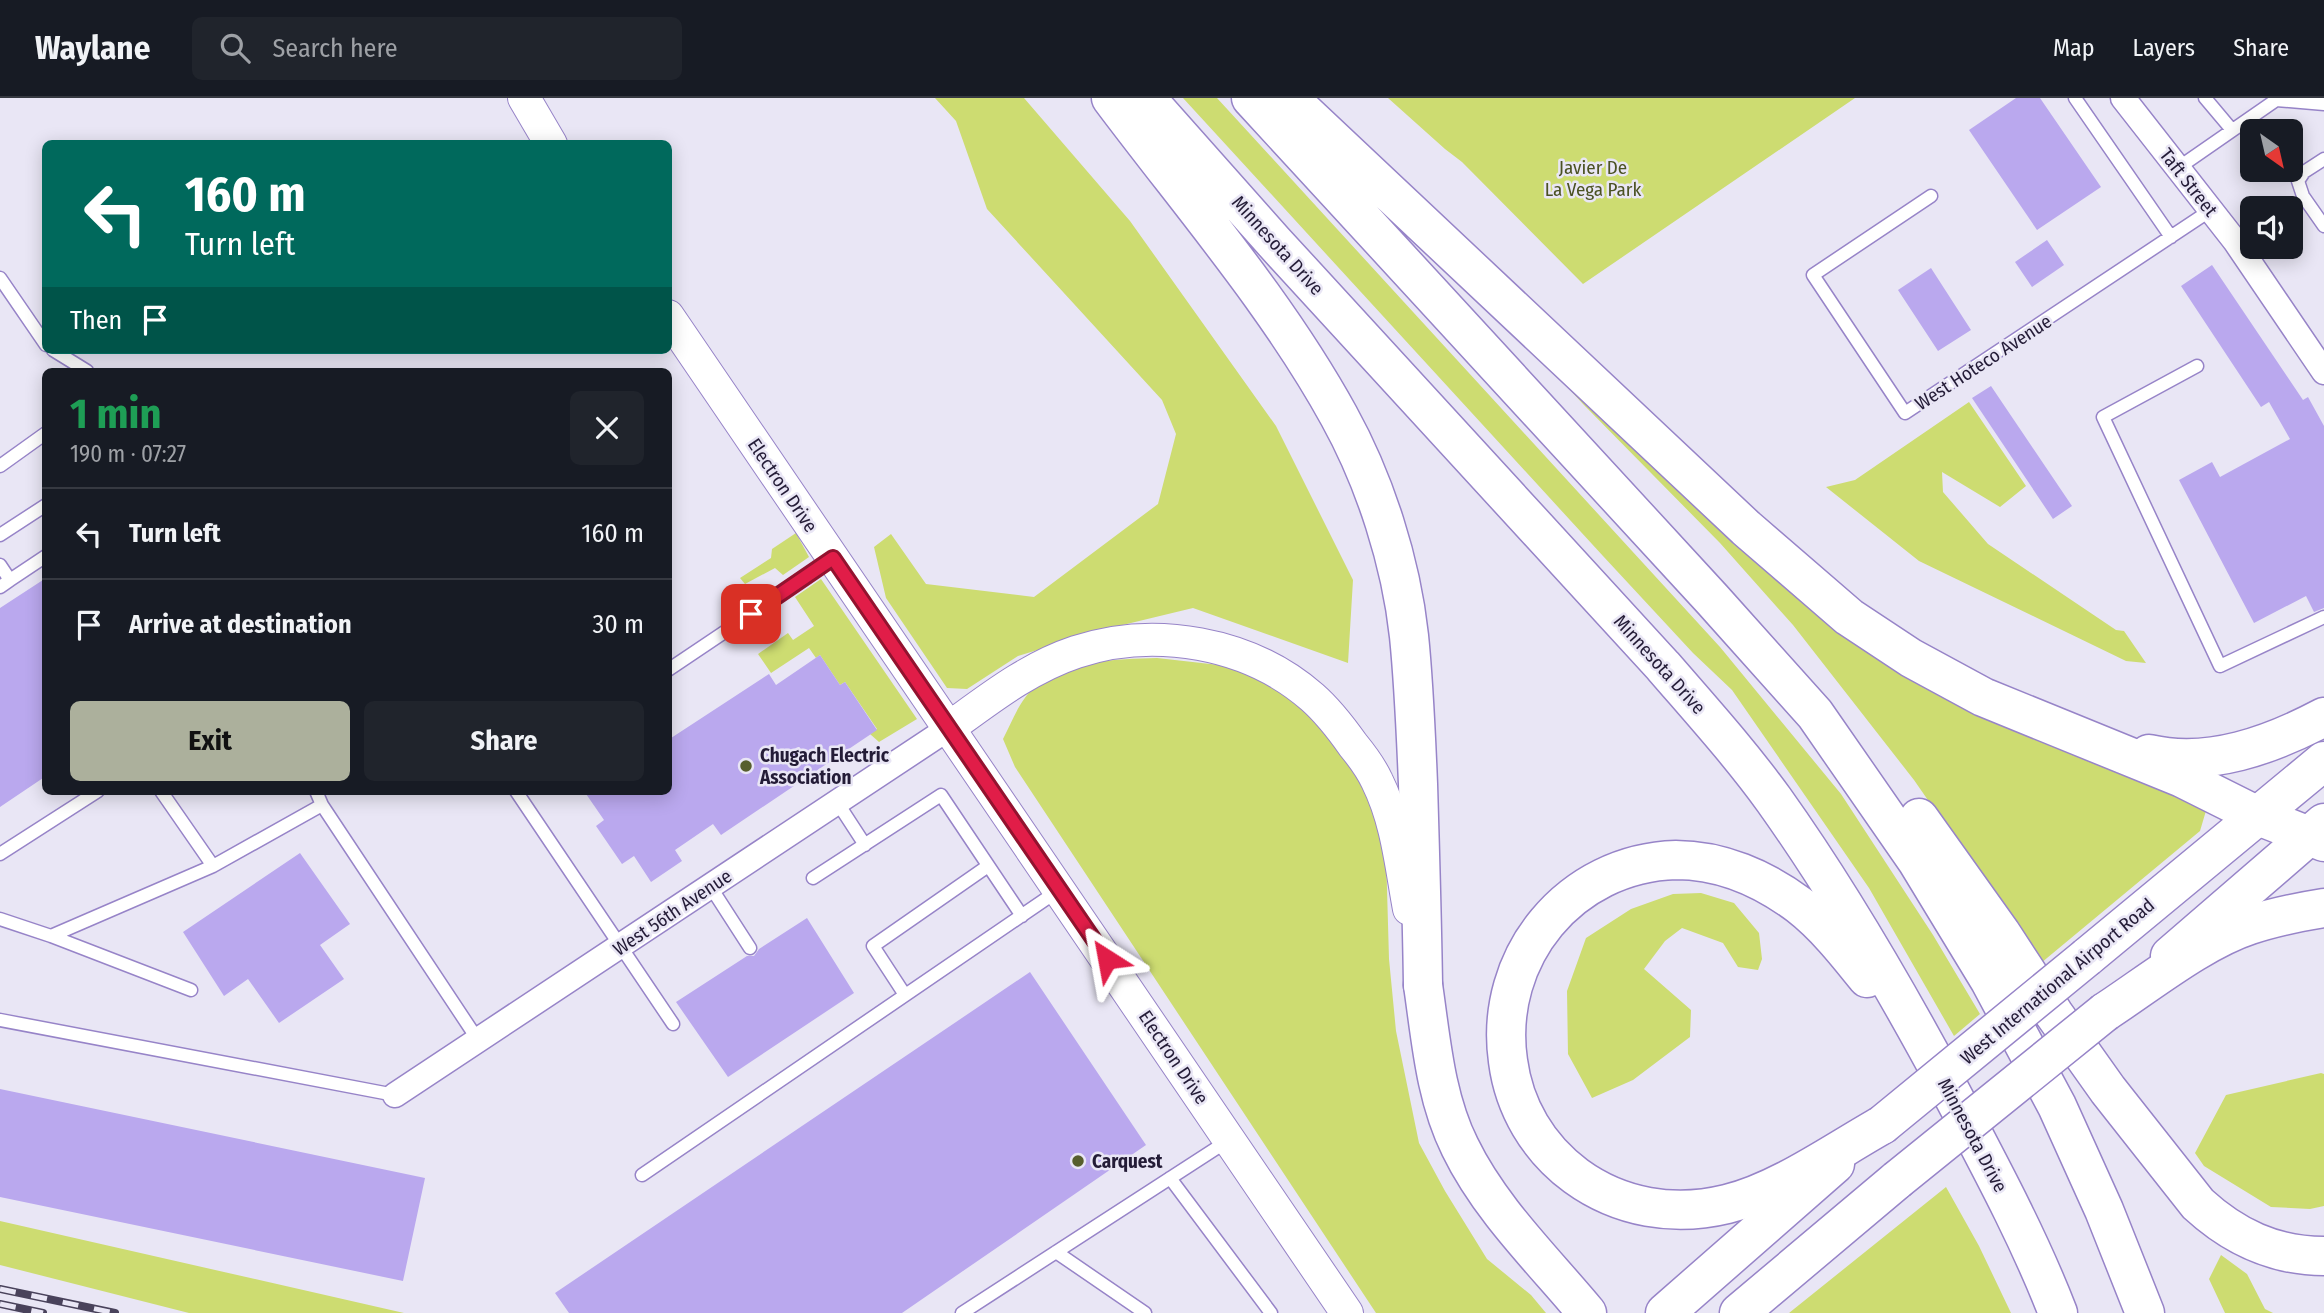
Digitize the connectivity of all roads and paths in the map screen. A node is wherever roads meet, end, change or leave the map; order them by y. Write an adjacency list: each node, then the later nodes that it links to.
1 (524, 98): 11 (street)
2 (1111, 98): 61 (main road)
3 (1146, 98): 68 (main road, Minnesota Drive)
4 (1251, 98): 35 (main road)
5 (1289, 98): 38 (main road)
6 (2075, 98): 17 (lane)
7 (2123, 98): 13 (street, Taft Street)
8 (2205, 98): 10 (lane)
9 (2324, 104): 10 (lane)
10 (2232, 130): 13 (lane)
11 (549, 140)
12 (2324, 159): 16 (lane)
13 (2178, 167): 15 (street, Taft Street)
14 (1931, 196): 17 (lane, West Hoteco Avenue)
15 (2211, 210): 17 (lane, West Hoteco Avenue); 24 (street, Taft Street)
16 (2324, 226)
17 (2171, 237)
18 (0, 278): 20 (lane)
19 (672, 322): 29 (street, Electron Drive)
20 (42, 339)
21 (59, 354): 23 (lane)
22 (2197, 366): 33 (lane)
23 (82, 368)
24 (2324, 372)
25 (42, 436): 26 (lane)
26 (0, 466)
27 (42, 508): 28 (lane)
28 (0, 535)
29 (833, 558): 34 (lane); 37 (street, Electron Drive)
30 (42, 559): 32 (lane)
31 (0, 565): 32 (lane)
32 (5, 584)
33 (2324, 617)
34 (672, 667)
35 (1815, 714): 75 (main road); 84 (main road)
36 (2324, 717): 38 (main road)
37 (949, 728): 44 (street, West 56th Avenue); 54 (street, Electron Drive); 61 (street)
38 (2085, 739): 46 (main road)
39 (2324, 761): 46 (main road, West International Airport Road)
40 (92, 795): 49 (lane)
41 (163, 795): 50 (lane)
42 (318, 795): 45 (lane)
43 (519, 795): 59 (lane)
44 (837, 802): 48 (lane); 53 (street, West 56th Avenue)
45 (322, 805): 50 (lane); 67 (lane)
46 (2256, 815): 47 (main road); 70 (main road, West International Airport Road, bridge)
47 (2319, 834): 64 (main road)
48 (865, 845): 51 (lane); 52 (lane)
49 (0, 854)
50 (213, 866): 58 (lane)
51 (988, 866): 56 (lane); 63 (lane)
52 (813, 878)
53 (710, 886): 59 (street, West 56th Avenue); 60 (lane)
54 (1060, 890): 56 (lane); 71 (street, Electron Drive)
55 (2324, 908): 64 (main road)
56 (1022, 916): 63 (lane)
57 (0, 919): 58 (lane)
58 (51, 936): 62 (lane)
59 (620, 946): 66 (lane); 67 (street, West 56th Avenue)
60 (750, 948)
61 (1423, 985): 80 (main road)
62 (191, 990)
63 (905, 995): 72 (lane)
64 (2105, 1012): 82 (main road, bridge)
65 (0, 1020): 69 (lane)
66 (673, 1024)
67 (478, 1040): 69 (street, West 56th Avenue)
68 (1935, 1063): 70 (main road); 83 (main road, Minnesota Drive)
69 (395, 1095)
70 (1882, 1125): 81 (main road, West International Airport Road)
71 (1230, 1140): 73 (lane); 79 (street, Electron Drive)
72 (642, 1175)
73 (1170, 1178): 74 (lane); 78 (lane)
74 (1056, 1252): 76 (lane); 77 (lane)
75 (2324, 1256)
76 (962, 1313)
77 (1145, 1313)
78 (1271, 1313)
79 (1347, 1313)
80 (1587, 1313)
81 (1665, 1313)
82 (1739, 1313)
83 (2058, 1313)
84 (2145, 1313)

